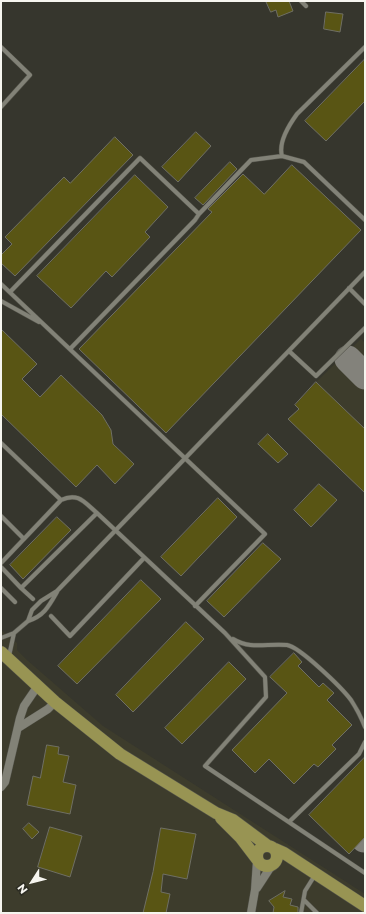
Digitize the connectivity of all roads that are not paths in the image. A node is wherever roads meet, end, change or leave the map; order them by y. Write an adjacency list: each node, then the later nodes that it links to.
1 (301, 1): 2 (lane)
2 (306, 6)
3 (1, 47): 5 (lane)
4 (365, 47): 6 (lane)
5 (1, 107)
6 (282, 156): 7 (lane); 8 (lane)
7 (200, 214): 12 (lane); 17 (lane)
8 (365, 220)
9 (365, 272): 11 (lane)
10 (1, 284): 12 (lane)
11 (349, 288): 14 (lane); 18 (lane)
12 (10, 292): 15 (lane)
13 (1, 301): 15 (lane)
14 (365, 304)
15 (44, 324): 17 (lane)
16 (365, 328): 18 (lane)
17 (70, 348): 20 (lane)
18 (288, 351): 20 (lane)
19 (1, 443): 21 (lane)
20 (185, 458): 24 (lane); 34 (lane)
21 (61, 500): 22 (lane); 25 (lane)
22 (97, 514): 24 (lane); 30 (lane)
23 (1, 516): 25 (lane)
24 (116, 530): 26 (lane); 31 (lane)
25 (24, 539): 27 (lane)
26 (144, 558): 34 (lane); 35 (lane)
27 (1, 563)
28 (1, 567): 30 (lane)
29 (1, 588): 33 (lane)
30 (22, 588): 32 (lane)
31 (57, 591): 36 (lane); 36 (lane)
32 (33, 599)
33 (15, 602)
34 (195, 606): 38 (lane)
35 (51, 616)
36 (28, 621): 37 (lane)
37 (14, 633): 39 (lane); 40 (lane)
38 (225, 633): 43 (lane); 48 (lane)
39 (1, 638)
40 (5, 655): 41 (main road)
41 (37, 687): 42 (main road); 44 (street)
42 (55, 702): 44 (street); 47 (main road)
43 (365, 727)
44 (18, 728): 46 (street)
45 (365, 742): 48 (lane)
46 (1, 787)
47 (216, 813): 49 (main road); 50 (main road)
48 (289, 822): 53 (lane)
49 (271, 847): 50 (main road); 51 (main road); 52 (main road)
50 (257, 860): 52 (main road); 55 (street)
51 (297, 863): 52 (main road); 54 (main road)
52 (273, 864): 55 (street)
53 (365, 873)
54 (315, 875): 56 (lane); 57 (main road)
55 (255, 890): 58 (street)
56 (304, 900): 59 (lane); 60 (lane)
57 (365, 906)
58 (251, 913)
59 (301, 913)
60 (317, 913)

